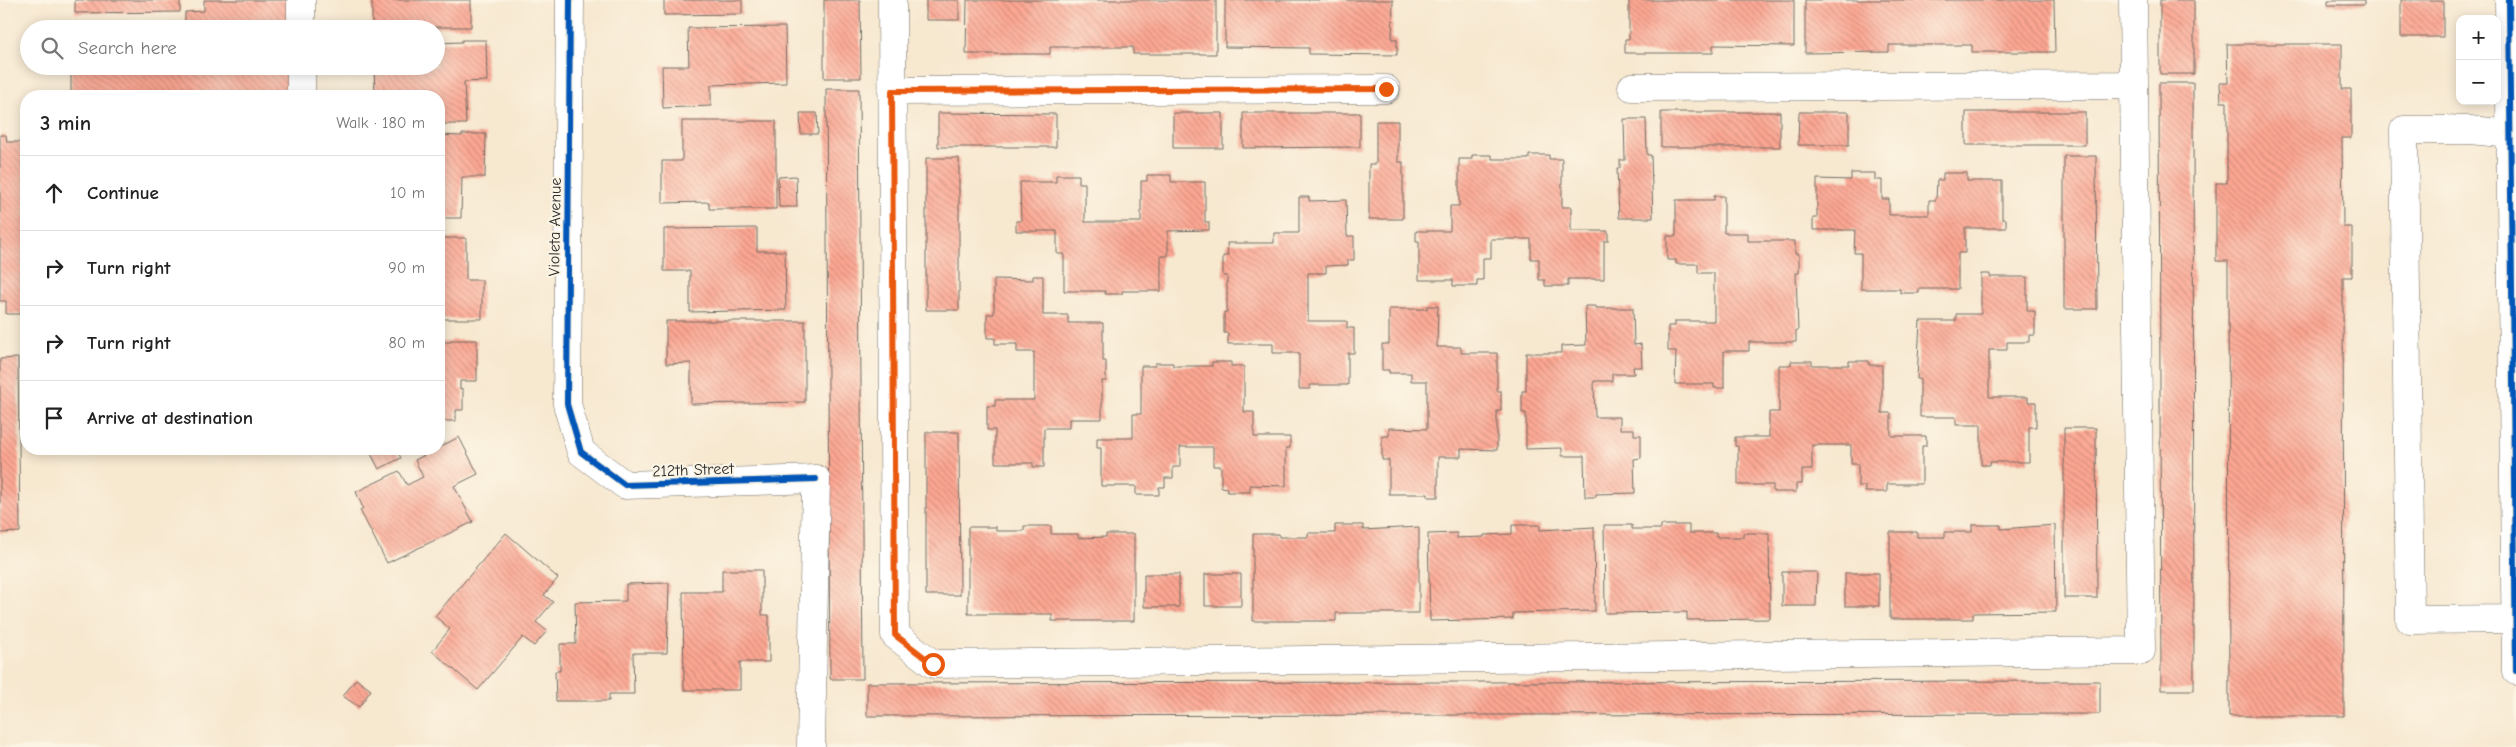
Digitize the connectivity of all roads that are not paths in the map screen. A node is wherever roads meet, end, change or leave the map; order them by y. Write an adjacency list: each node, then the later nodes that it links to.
1 (301, 0): 6 (street)
2 (570, 0): 14 (street, Violeta Avenue)
3 (892, 0): 12 (street)
4 (2134, 0): 8 (street)
5 (2509, 0): 13 (street)
6 (301, 20)
7 (301, 75): 11 (street)
8 (2134, 85): 9 (street); 12 (street)
9 (1632, 86)
10 (1386, 89): 12 (street)
11 (301, 90)
12 (892, 91)
13 (2511, 134): 15 (street); 15 (street)
14 (581, 452): 17 (street, 212th Street)
15 (2515, 619): 16 (street)
16 (2516, 670)
17 (811, 747)

